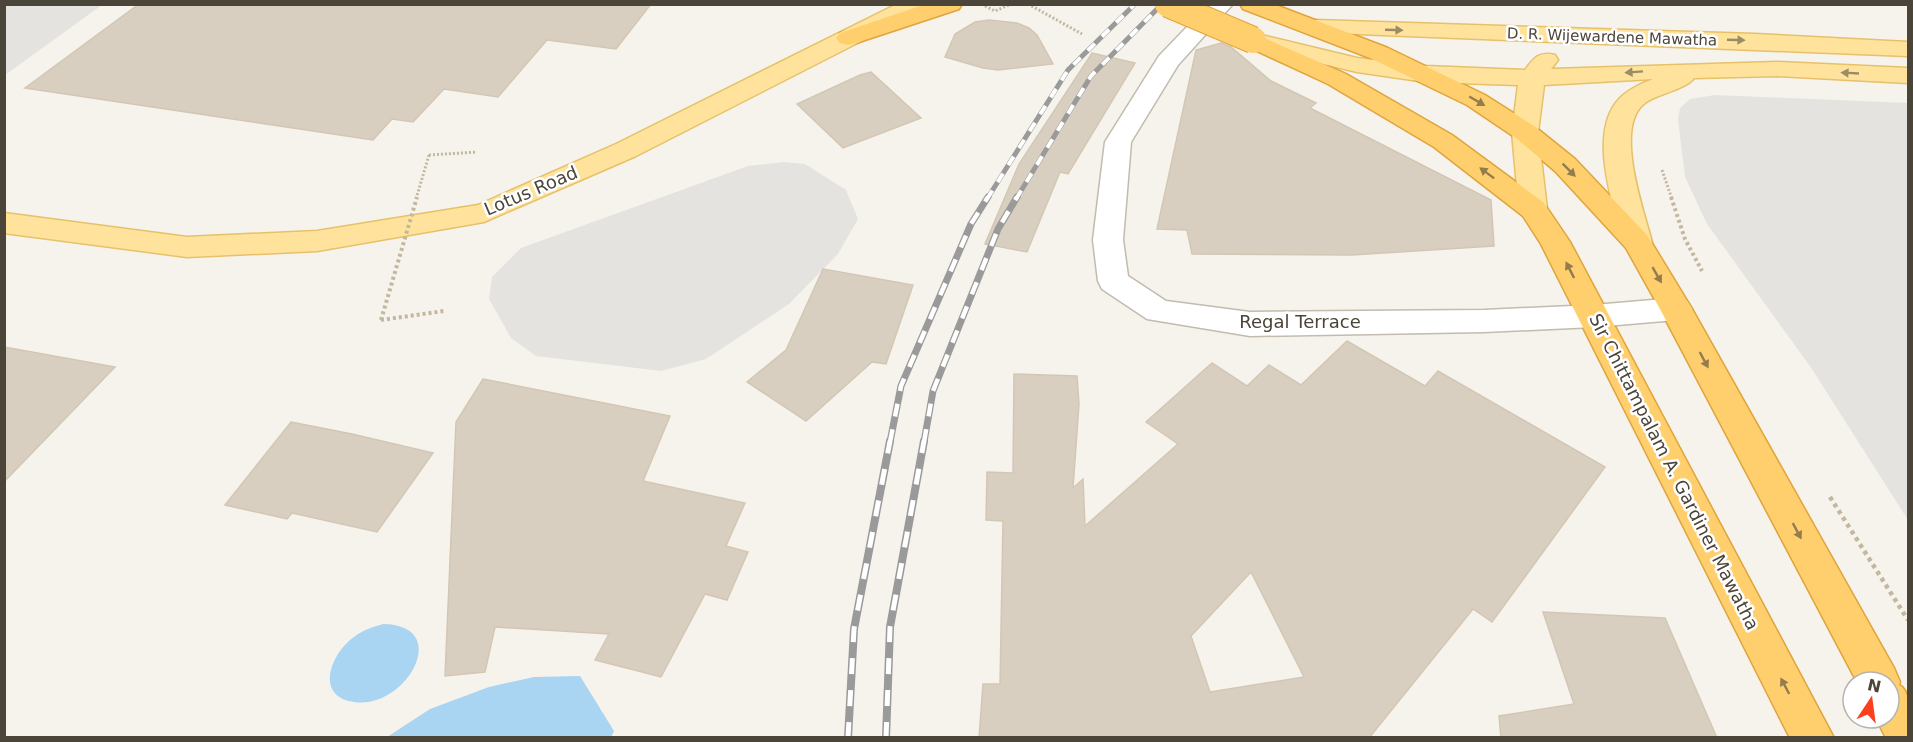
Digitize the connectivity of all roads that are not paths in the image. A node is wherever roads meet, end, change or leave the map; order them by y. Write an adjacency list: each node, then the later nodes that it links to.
1 (890, 4): 9 (highway)
2 (916, 4): 9 (main road, Lotus Road)
3 (951, 4): 9 (highway)
4 (1168, 4): 10 (highway, Sir Chittampalam A. Gardiner Mawatha, bridge)
5 (1222, 4): 21 (street, Regal Terrace)
6 (1251, 4): 7 (highway)
7 (1315, 27): 8 (main road, D. R. Wijewardene Mawatha, one-way to 8); 13 (highway)
8 (1562, 37): 11 (main road, D. R. Wijewardene Mawatha, one-way to 11); 15 (main road)
9 (849, 38): 18 (main road, Lotus Road)
10 (1253, 40): 13 (main road, D. R. Wijewardene Mawatha); 17 (highway, Sir Chittampalam A. Gardiner Mawatha, one-way to 10)
11 (1908, 49)
12 (1713, 70): 14 (main road, D. R. Wijewardene Mawatha, one-way to 12); 15 (main road, D. R. Wijewardene Mawatha, one-way to 15); 19 (main road)
13 (1426, 74): 15 (main road, D. R. Wijewardene Mawatha); 16 (highway, one-way to 16)
14 (1908, 76)
15 (1532, 78): 16 (main road)
16 (1525, 132): 17 (main road); 19 (highway, one-way to 19)
17 (1533, 209): 21 (highway, Sir Chittampalam A. Gardiner Mawatha, one-way to 17)
18 (4, 223)
19 (1637, 242): 20 (highway, one-way to 20)
20 (1676, 309): 21 (street, Regal Terrace); 22 (highway, one-way to 22)
21 (1594, 316): 23 (highway, Sir Chittampalam A. Gardiner Mawatha, one-way to 21)
22 (1872, 670)
23 (1813, 738)

